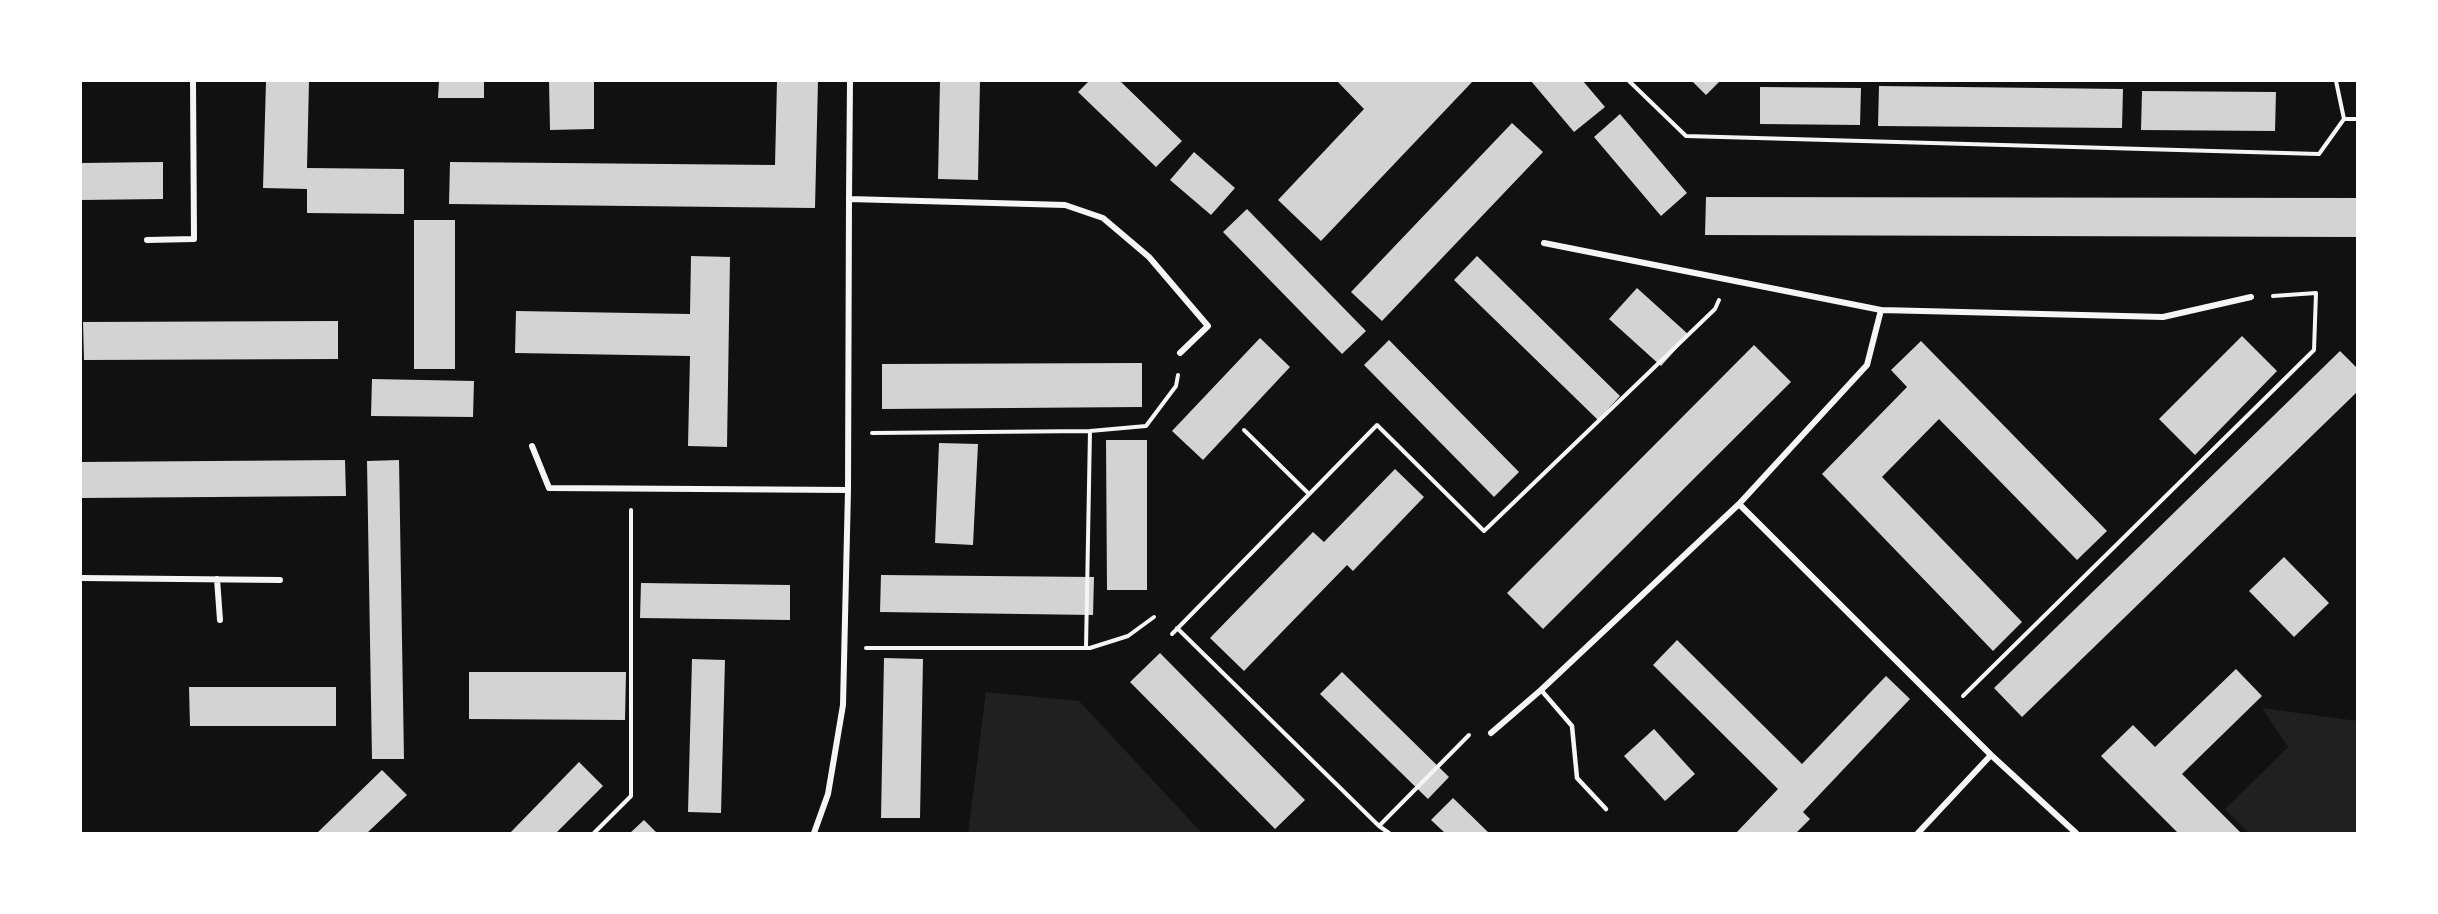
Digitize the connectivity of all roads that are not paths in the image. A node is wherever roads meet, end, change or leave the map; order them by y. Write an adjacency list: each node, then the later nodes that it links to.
1 (193, 81): 4 (street)
2 (850, 81): 3 (street)
3 (849, 199): 8 (street); 10 (street)
4 (147, 240)
5 (1544, 243): 7 (street)
6 (2251, 297): 7 (street)
7 (1881, 310): 11 (street)
8 (1180, 353)
9 (531, 446): 10 (street)
10 (848, 490): 20 (street)
11 (1739, 504): 16 (street); 18 (street)
12 (81, 578): 13 (street)
13 (217, 579): 14 (street); 15 (street)
14 (280, 580)
15 (220, 621)
16 (1541, 690): 17 (street); 19 (lane)
17 (1491, 734)
18 (1990, 755): 21 (street); 22 (street)
19 (1606, 809)
20 (814, 833)
21 (1918, 833)
22 (2076, 833)

